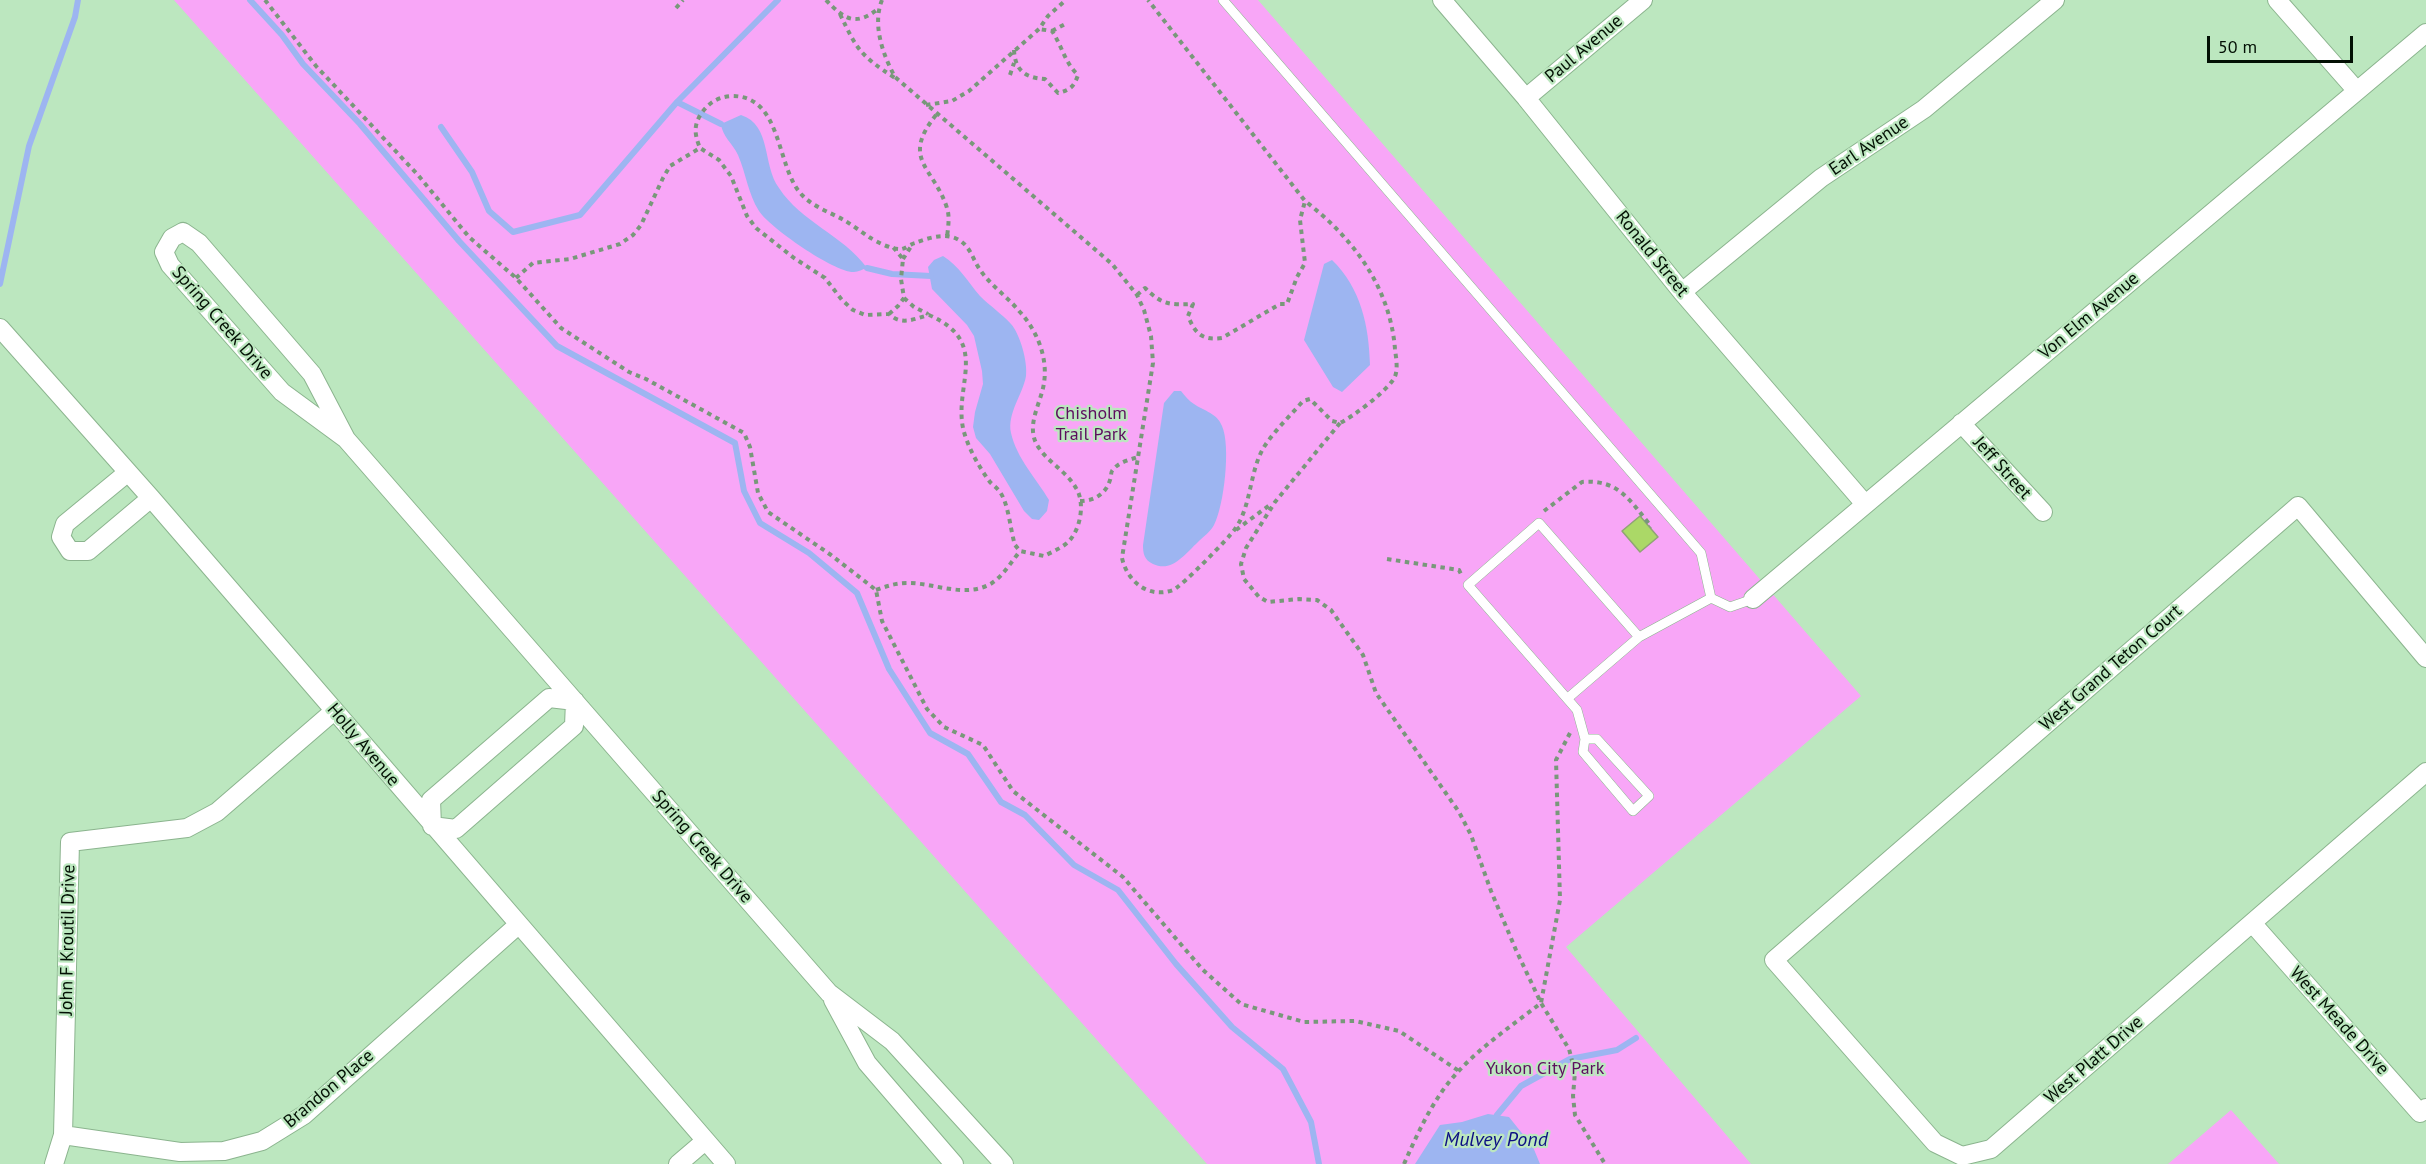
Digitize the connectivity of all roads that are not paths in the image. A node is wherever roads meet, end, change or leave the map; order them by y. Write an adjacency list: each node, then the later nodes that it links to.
1 (1223, 0): 17 (lane)
2 (1442, 0): 8 (street, Ronald Street)
3 (1643, 0): 8 (street, Paul Avenue)
4 (2055, 0): 9 (street, Earl Avenue)
5 (2277, 0): 7 (street)
6 (2426, 33): 7 (street, Von Elm Avenue)
7 (2357, 91): 11 (street, Von Elm Avenue)
8 (1526, 98): 9 (street, Ronald Street)
9 (1682, 292): 15 (street, Ronald Street)
10 (0, 328): 13 (street, Holly Avenue)
11 (1961, 423): 15 (street, Von Elm Avenue); 16 (street, Jeff Street)
12 (346, 439): 12 (street, Spring Creek Drive); 22 (street, Spring Creek Drive)
13 (127, 473): 14 (street, Holly Avenue); 14 (street)
14 (150, 498): 23 (street, Holly Avenue)
15 (1865, 504): 18 (street, Von Elm Avenue)
16 (2043, 512)
17 (1711, 598): 18 (lane); 19 (lane)
18 (1753, 599)
19 (1639, 637): 21 (lane); 21 (lane)
20 (2426, 658): 29 (street, West Grand Teton Court)
21 (1568, 698): 24 (lane)
22 (575, 702): 26 (street); 26 (street); 30 (street, Spring Creek Drive)
23 (334, 711): 26 (street, Holly Avenue); 32 (street, John F Kroutil Drive)
24 (1585, 739): 24 (lane)
25 (2426, 772): 27 (street, West Platt Drive)
26 (432, 826): 28 (street, Holly Avenue)
27 (2253, 924): 29 (street, West Platt Drive); 31 (street, West Meade Drive)
28 (518, 925): 32 (street, Brandon Place); 33 (street, Holly Avenue)
29 (1774, 960)
30 (829, 993): 37 (street, Spring Creek Drive); 38 (street, Spring Creek Drive)
31 (2426, 1108)
32 (63, 1135): 34 (street, John F Kroutil Drive)
33 (705, 1141): 35 (street); 36 (street, Holly Avenue)
34 (54, 1164)
35 (678, 1164)
36 (726, 1164)
37 (954, 1164)
38 (1004, 1164)

